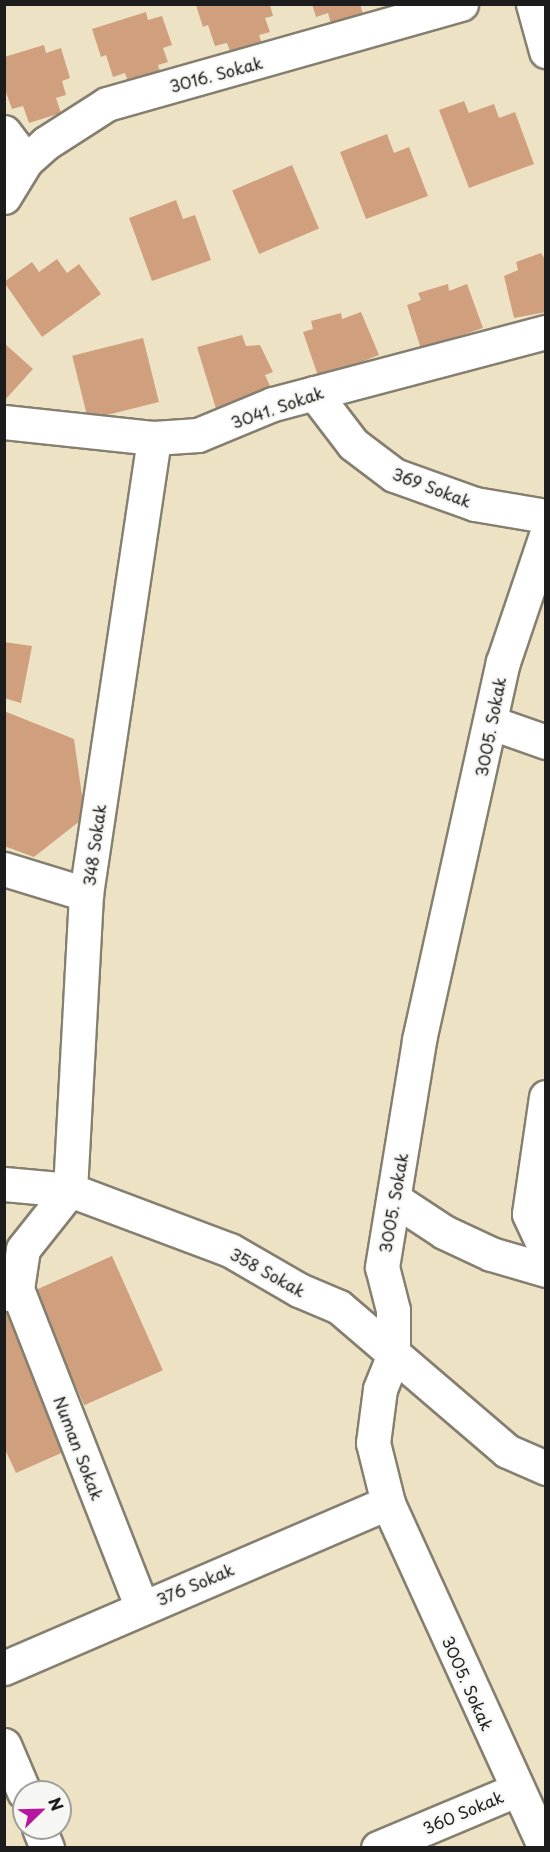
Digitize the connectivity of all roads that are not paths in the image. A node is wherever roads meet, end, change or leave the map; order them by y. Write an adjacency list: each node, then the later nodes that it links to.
1 (461, 4): 5 (street, 3016. Sokak)
2 (533, 4): 3 (street)
3 (546, 51)
4 (4, 132): 5 (street)
5 (27, 161): 6 (street, 3016. Sokak)
6 (4, 197)
7 (546, 332): 8 (street, 3041. Sokak)
8 (314, 393): 10 (street, 3041. Sokak); 11 (street, 369 Sokak)
9 (4, 422): 10 (street, 3041. Sokak)
10 (154, 438): 16 (street, 348 Sokak)
11 (546, 516)
12 (546, 535): 13 (street, 3005. Sokak)
13 (492, 723): 14 (street); 20 (street, 3005. Sokak)
14 (546, 742)
15 (4, 869): 16 (street)
16 (86, 894): 19 (street, 348 Sokak)
17 (546, 1097): 21 (street)
18 (4, 1184): 19 (street)
19 (70, 1190): 23 (street); 24 (street, 358 Sokak)
20 (394, 1199): 22 (street); 24 (street, 3005. Sokak)
21 (546, 1250)
22 (546, 1270)
23 (11, 1291): 27 (street, Numan Sokak)
24 (393, 1356): 25 (street, 358 Sokak); 26 (street, 3005. Sokak)
25 (546, 1468)
26 (388, 1503): 27 (street, 376 Sokak); 31 (street, 3005. Sokak)
27 (141, 1606): 28 (street, 376 Sokak)
28 (4, 1668)
29 (4, 1745): 30 (street)
30 (19, 1780)
31 (516, 1790): 32 (street, 360 Sokak); 33 (street, 3005. Sokak)
32 (378, 1848)
33 (545, 1848)

